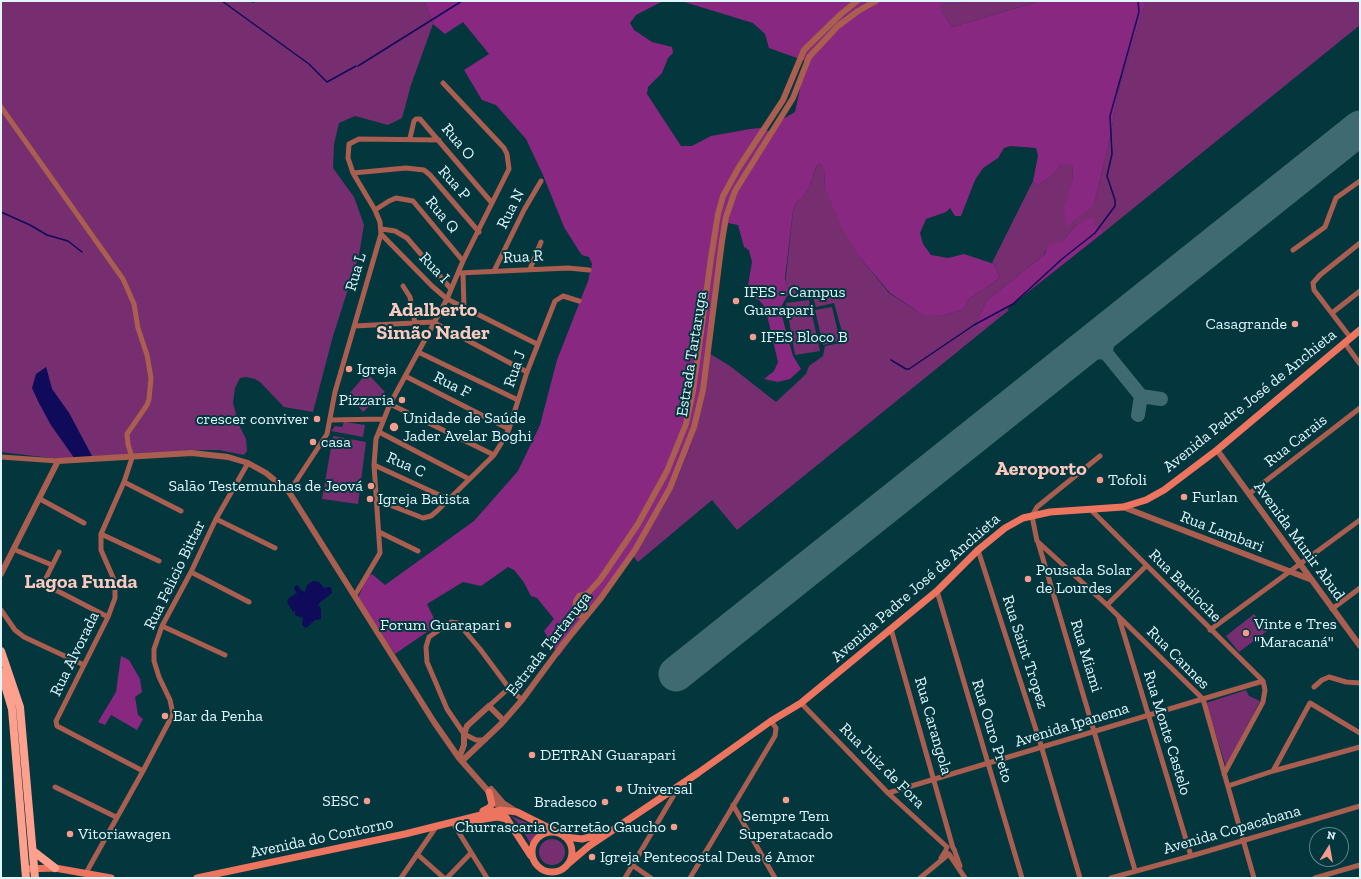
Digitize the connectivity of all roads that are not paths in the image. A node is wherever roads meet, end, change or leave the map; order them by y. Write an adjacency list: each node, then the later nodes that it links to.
1 (857, 1): 92 (street, Estrada Tartaruga)
2 (876, 1): 92 (street, Estrada Tartaruga)
3 (443, 83): 10 (street)
4 (1, 107): 50 (street)
5 (410, 138): 6 (street); 6 (street, Rua O); 7 (street)
6 (439, 140): 10 (street, Rua O)
7 (353, 173): 11 (street); 13 (street, Rua P)
8 (541, 180): 20 (street, Rua N)
9 (1360, 181): 16 (street)
10 (492, 203): 13 (street)
11 (375, 210): 12 (street); 17 (street, Rua Q)
12 (382, 232): 23 (street); 25 (street, Rua I); 31 (street, Rua L)
13 (479, 232): 17 (street)
14 (541, 242): 18 (street)
15 (1360, 243): 28 (street)
16 (1293, 250)
17 (463, 261): 21 (street)
18 (530, 269): 19 (street, Rua R); 20 (street, Rua R)
19 (589, 270)
20 (494, 271): 21 (street, Rua R)
21 (461, 273): 23 (street); 27 (street)
22 (403, 286): 30 (street)
23 (451, 289): 25 (street)
24 (1360, 291): 28 (street)
25 (447, 298): 27 (street, Rua I); 29 (street)
26 (579, 302): 34 (street, Rua J)
27 (464, 308): 34 (street, Rua I)
28 (1332, 314): 33 (street)
29 (433, 322): 30 (street); 35 (street); 37 (street)
30 (415, 323): 31 (street)
31 (354, 326): 43 (street, Rua L)
32 (1360, 330): 33 (main road, Avenida Padre José de Anchieta)
33 (1347, 340): 36 (street); 46 (main road, Avenida Padre José de Anchieta)
34 (537, 344): 37 (street, Rua J)
35 (418, 352): 38 (street); 39 (street)
36 (1360, 364)
37 (527, 372): 39 (street, Rua J)
38 (405, 376): 40 (street); 44 (street, Rua F)
39 (518, 400): 44 (street, Rua J)
40 (390, 404): 42 (street); 47 (street)
41 (1360, 408): 57 (street, Rua Carais)
42 (384, 419): 43 (street); 45 (street)
43 (330, 420): 56 (street, Rua L)
44 (509, 429): 47 (street, Rua J)
45 (379, 432): 53 (street); 54 (street)
46 (1217, 450): 57 (street, Avenida Munir Abud); 61 (main road, Avenida Padre José de Anchieta)
47 (494, 454): 54 (street, Rua J)
48 (1100, 456): 64 (street)
49 (1, 457): 51 (street)
50 (132, 458): 51 (street); 52 (street); 55 (street, Rua Alvorada)
51 (58, 461): 58 (street)
52 (248, 463): 56 (street); 65 (street, Rua Felicio Bittar)
53 (374, 464): 59 (street); 60 (street, Rua C)
54 (469, 479): 60 (street, Rua J)
55 (124, 482): 63 (street); 69 (street, Rua Alvorada)
56 (289, 492): 86 (street)
57 (1249, 494): 78 (street, Avenida Munir Abud)
58 (40, 499): 67 (street); 72 (street)
59 (377, 500): 60 (street, Rua J); 68 (street)
60 (448, 500)
61 (1123, 507): 62 (main road, Avenida Padre José de Anchieta); 81 (street, Rua Lambari)
62 (1090, 508): 64 (main road, Avenida Padre José de Anchieta); 79 (street, Rua Bariloche)
63 (182, 511)
64 (1032, 516): 70 (street); 73 (main road, Avenida Padre José de Anchieta)
65 (216, 519): 71 (street); 80 (street, Rua Felicio Bittar)
66 (1360, 520): 78 (street)
67 (84, 523)
68 (379, 532): 74 (street); 86 (street)
69 (101, 534): 76 (street); 91 (street, Rua Alvorada)
70 (1037, 541): 88 (street, Rua Cannes); 115 (street, Rua Miami)
71 (275, 548)
72 (13, 549): 77 (street); 82 (street)
73 (978, 550): 85 (main road, Avenida Padre José de Anchieta); 120 (street, Rua Saint Tropez)
74 (418, 551)
75 (59, 552): 77 (street)
76 (159, 561)
77 (52, 565): 91 (street)
78 (1300, 565): 81 (street); 83 (street, Avenida Munir Abud)
79 (1146, 566): 88 (street); 96 (street, Rua Bariloche)
80 (191, 572): 87 (street); 94 (street, Rua Felicio Bittar)
81 (1290, 572): 83 (street, Rua Lambari); 96 (street)
82 (1, 574)
83 (1312, 580): 89 (street, Avenida Munir Abud)
84 (1360, 588): 89 (street)
85 (937, 590): 95 (main road, Avenida Padre José de Anchieta); 122 (street, Rua Ouro Preto)
86 (355, 595): 121 (street)
87 (249, 602)
88 (1107, 605): 93 (street, Rua Cannes)
89 (1332, 609): 97 (street, Avenida Munir Abud)
90 (1, 610): 100 (street)
91 (108, 617): 100 (street, Rua Alvorada)
92 (585, 617): 108 (street, Estrada Tartaruga)
93 (1119, 617): 107 (street, Rua Cannes); 112 (street, Rua Monte Castelo)
94 (162, 626): 99 (street); 123 (street, Rua Felicio Bittar)
95 (891, 629): 109 (main road, Avenida Padre José de Anchieta); 126 (street, Rua Carangola)
96 (1210, 630): 102 (street, Rua Bariloche)
97 (1360, 646)
98 (1, 651): 145 (main road)
99 (225, 655)
100 (84, 665): 123 (street, Rua Alvorada)
101 (1, 672): 111 (main road)
102 (1263, 682): 107 (street, Avenida Ipanema); 125 (street)
103 (1360, 683): 105 (street)
104 (1, 684): 111 (street)
105 (1314, 687)
106 (508, 688): 108 (street); 110 (street); 117 (street)
107 (1203, 699): 112 (street, Avenida Ipanema); 125 (street, Rua Cannes)
108 (522, 700): 113 (street, Estrada Tartaruga)
109 (800, 703): 114 (main road, Avenida Padre José de Anchieta); 131 (street, Rua Juiz de Fora)
110 (489, 706): 113 (street); 117 (street)
111 (12, 709): 158 (main road)
112 (1148, 716): 115 (street, Avenida Ipanema); 148 (street, Rua Monte Castelo)
113 (504, 721): 118 (street, Estrada Tartaruga)
114 (771, 721): 127 (main road, Avenida Padre José de Anchieta); 132 (street)
115 (1095, 731): 120 (street, Avenida Ipanema); 155 (street, Rua Miami)
116 (1360, 733): 124 (street)
117 (464, 734): 118 (street); 121 (street)
118 (485, 740): 121 (street, Estrada Tartaruga)
119 (1360, 747): 124 (street)
120 (1041, 748): 122 (street, Avenida Ipanema); 174 (street, Rua Saint Tropez)
121 (462, 758): 130 (street); 135 (street)
122 (988, 763): 126 (street, Avenida Ipanema); 173 (street, Rua Ouro Preto)
123 (143, 771): 137 (street, Rua Felicio Bittar)
124 (1273, 771): 128 (street)
125 (1224, 774): 128 (street, Rua Cannes)
126 (935, 779): 131 (street, Avenida Ipanema); 144 (street, Rua Carangola)
127 (680, 785): 140 (main road, Avenida Padre José de Anchieta); 151 (street)
128 (1228, 786): 143 (street, Rua Cannes)
129 (55, 787): 137 (street)
130 (489, 792): 134 (street); 136 (main road)
131 (888, 793): 144 (street, Rua Juiz de Fora)
132 (733, 805): 170 (street); 171 (street)
133 (1360, 806): 143 (street, Avenida Copacabana)
134 (501, 810): 135 (main road, Avenida do Contorno); 136 (main road, Avenida do Contorno); 138 (main road)
135 (517, 812): 142 (main road, Avenida do Contorno)
136 (477, 815): 139 (main road, Avenida do Contorno)
137 (116, 817): 157 (street, Rua Felicio Bittar)
138 (507, 819): 139 (main road, Avenida do Contorno); 149 (main road)
139 (453, 823): 141 (main road, Avenida do Contorno); 146 (street)
140 (618, 826): 142 (main road, Avenida Padre José de Anchieta); 150 (main road, Avenida Padre José de Anchieta)
141 (436, 827): 147 (street); 161 (main road, Avenida do Contorno)
142 (562, 835): 149 (main road); 150 (main road)
143 (1243, 841): 148 (street, Avenida Copacabana); 176 (street, Rua Cannes)
144 (950, 849): 159 (street, Rua Carangola); 172 (street)
145 (33, 851): 153 (main road); 156 (main road)
146 (471, 853): 164 (street); 165 (street)
147 (417, 854): 162 (street); 163 (street)
148 (1191, 856): 155 (street, Avenida Copacabana)
149 (534, 862): 154 (main road); 166 (main road)
150 (569, 863): 154 (main road)
151 (632, 865): 168 (street); 169 (street)
152 (1360, 865): 177 (street)
153 (55, 868): 156 (main road); 157 (main road)
154 (561, 870): 167 (main road)
155 (1136, 870): 175 (street, Avenida Copacabana)
156 (34, 873): 158 (main road)
157 (86, 873): 160 (main road)
158 (26, 874)
159 (964, 876)
160 (111, 878)
161 (197, 878)
162 (401, 878)
163 (444, 878)
164 (447, 878)
165 (487, 878)
166 (548, 878)
167 (559, 878)
168 (625, 878)
169 (651, 878)
170 (690, 878)
171 (774, 878)
172 (920, 878)
173 (1022, 878)
174 (1080, 878)
175 (1111, 878)
176 (1254, 878)
177 (1315, 878)

